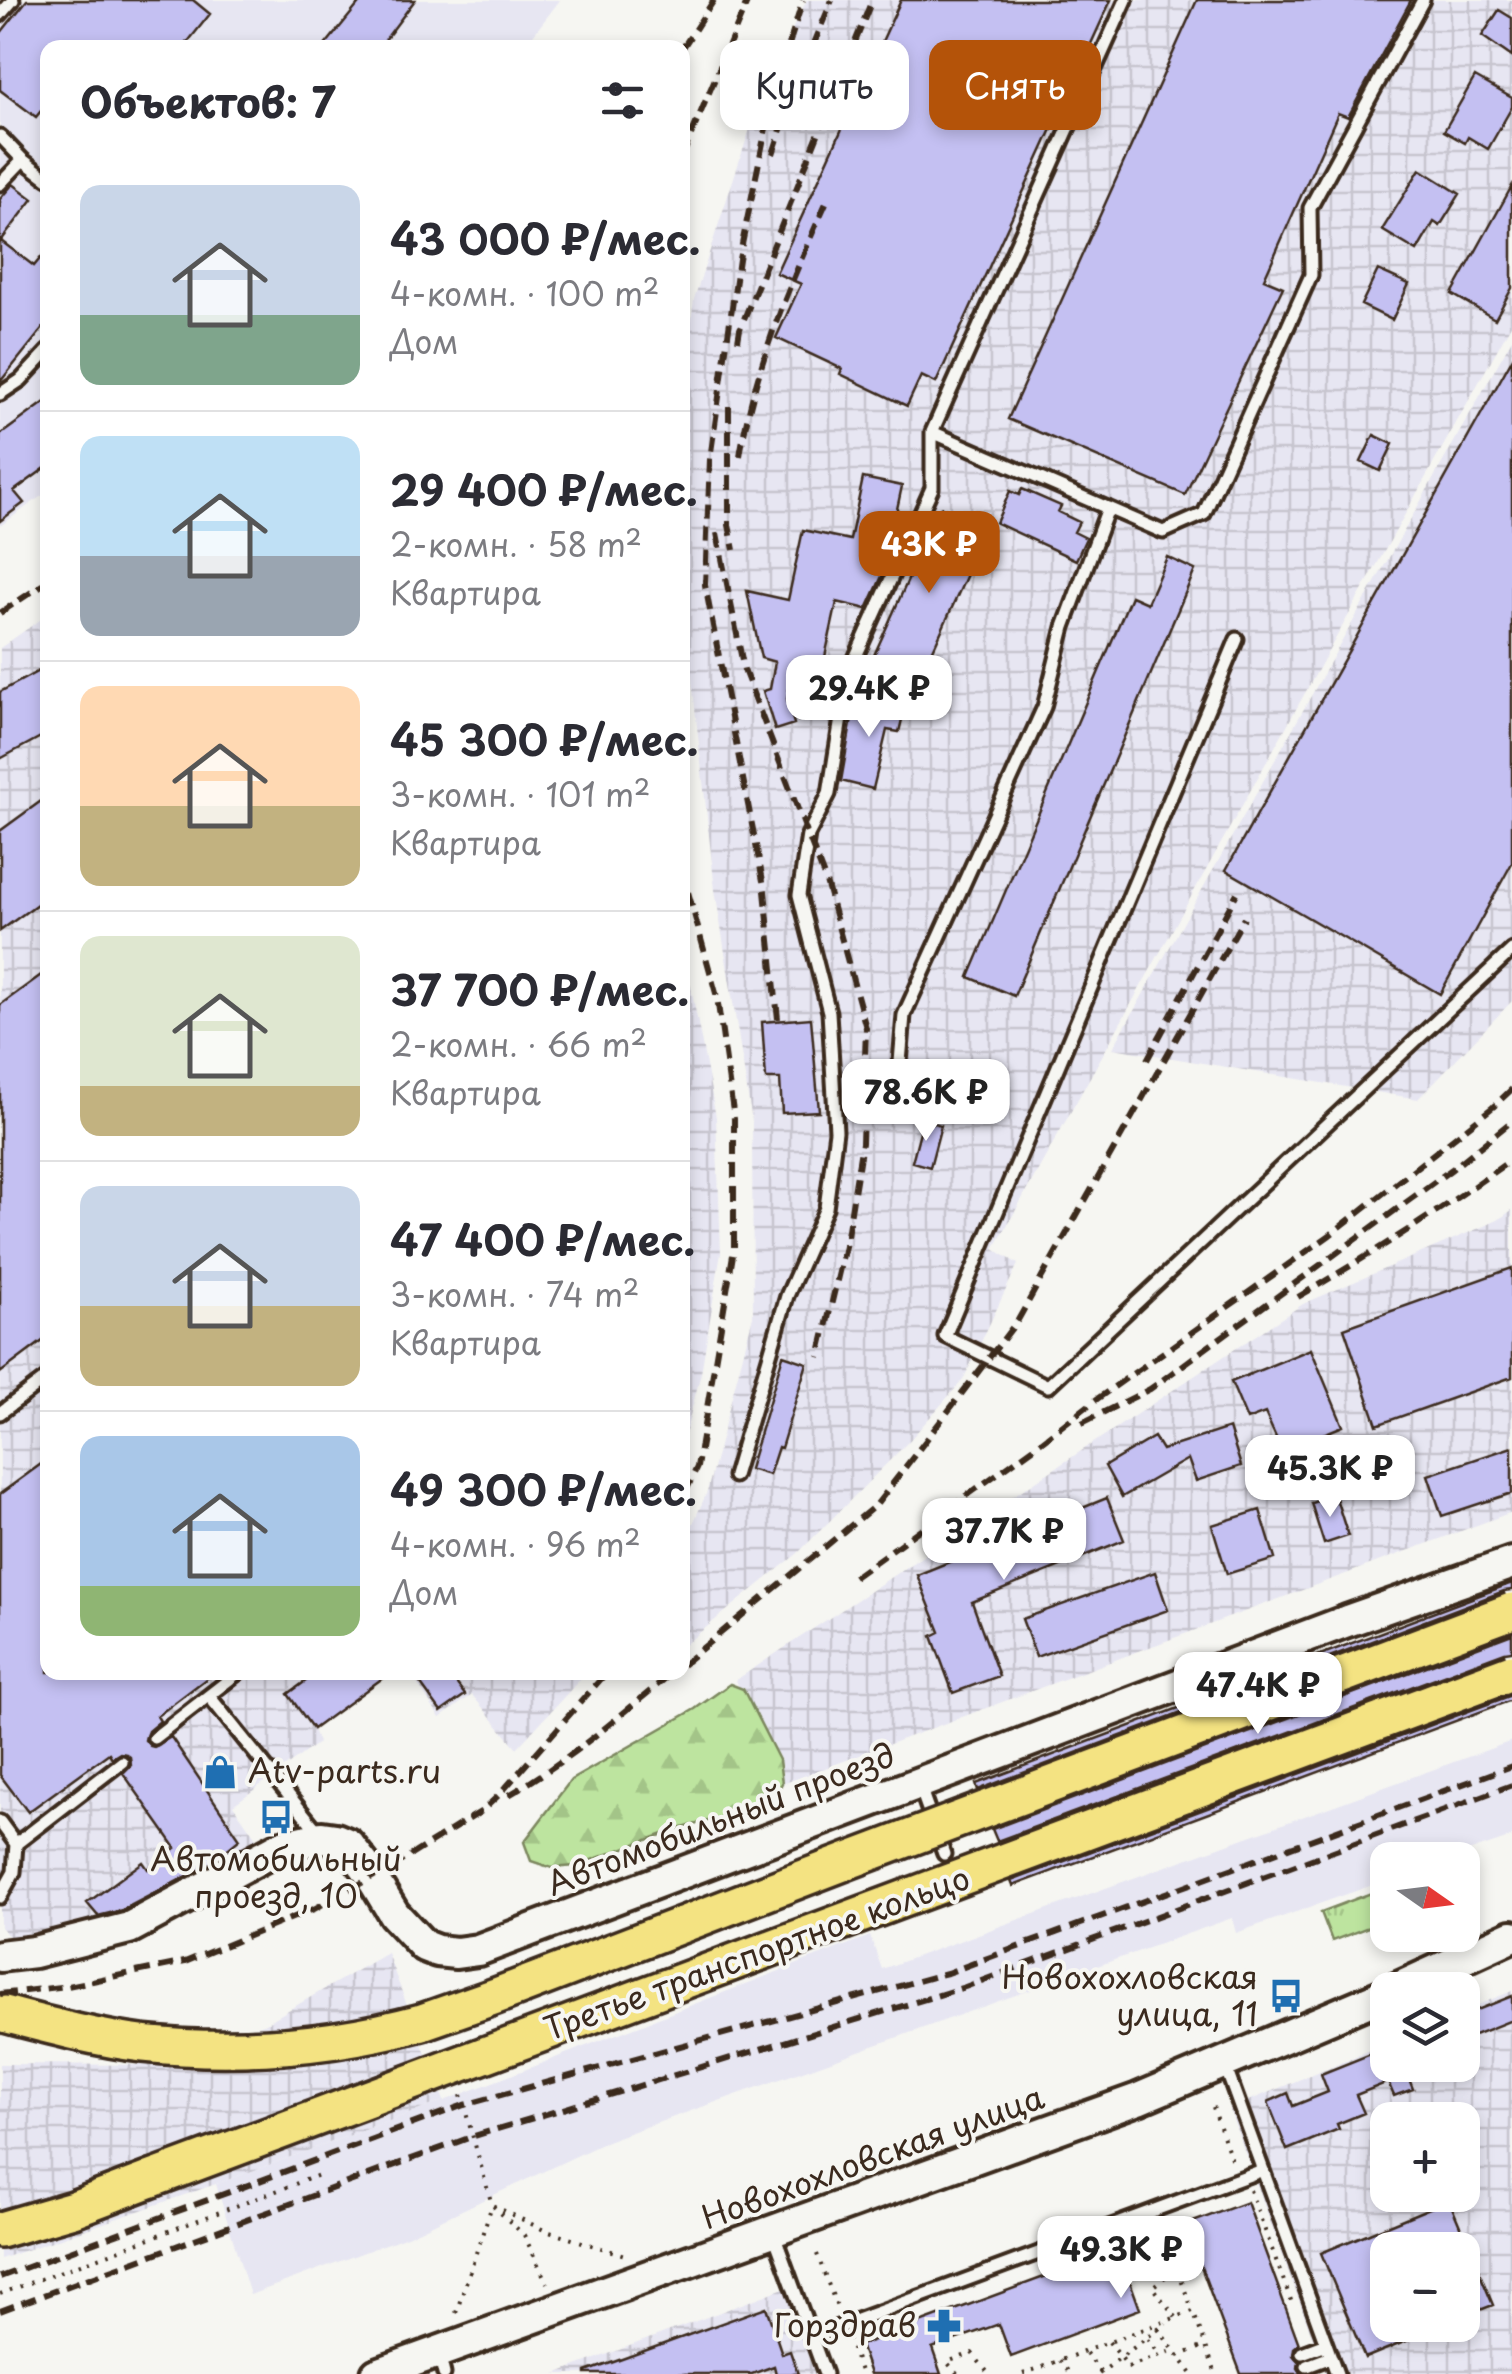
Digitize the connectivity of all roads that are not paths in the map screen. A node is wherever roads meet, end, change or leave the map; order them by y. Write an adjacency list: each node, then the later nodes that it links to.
1 (13, 0): 4 (lane)
2 (1126, 0): 11 (lane)
3 (1423, 0): 12 (lane)
4 (0, 15)
5 (0, 136): 6 (lane)
6 (23, 160): 7 (lane); 8 (lane)
7 (40, 173)
8 (0, 184)
9 (40, 359): 10 (lane)
10 (0, 394)
11 (932, 432): 12 (lane); 18 (lane)
12 (1108, 508): 15 (lane)
13 (1237, 639): 14 (lane)
14 (1512, 950)
15 (898, 1086)
16 (40, 1383): 17 (lane)
17 (0, 1413)
18 (734, 1476)
19 (1512, 1563): 26 (street, Автомобильный проезд)
20 (1512, 1611): 36 (main road, Третье транспортное кольцо, bridge)
21 (1512, 1672): 39 (main road, Третье транспортное кольцо, bridge)
22 (229, 1680): 23 (lane)
23 (209, 1696): 24 (lane); 28 (lane)
24 (154, 1738)
25 (122, 1762): 29 (lane)
26 (919, 1783): 28 (street, Автомобильный проезд); 30 (lane)
27 (0, 1822): 29 (lane)
28 (322, 1837): 33 (street)
29 (16, 1844): 31 (lane)
30 (944, 1854)
31 (0, 1897)
32 (1512, 1936): 34 (street, Новохохловская улица)
33 (0, 1956)
34 (1433, 1972)
35 (1370, 2000): 37 (street, Новохохловская улица)
36 (0, 2013)
37 (1224, 2063): 38 (lane); 40 (street, Новохохловская улица)
38 (1263, 2170): 41 (lane); 42 (lane)
39 (0, 2230)
40 (773, 2232): 41 (lane); 45 (street, Новохохловская улица)
41 (811, 2336): 48 (lane)
42 (1326, 2344): 43 (lane); 44 (lane)
43 (1306, 2351)
44 (1331, 2357): 46 (lane); 49 (lane)
45 (442, 2364): 47 (street, Новохохловская улица)
46 (1307, 2366)
47 (377, 2374)
48 (825, 2374)
49 (1338, 2374)

